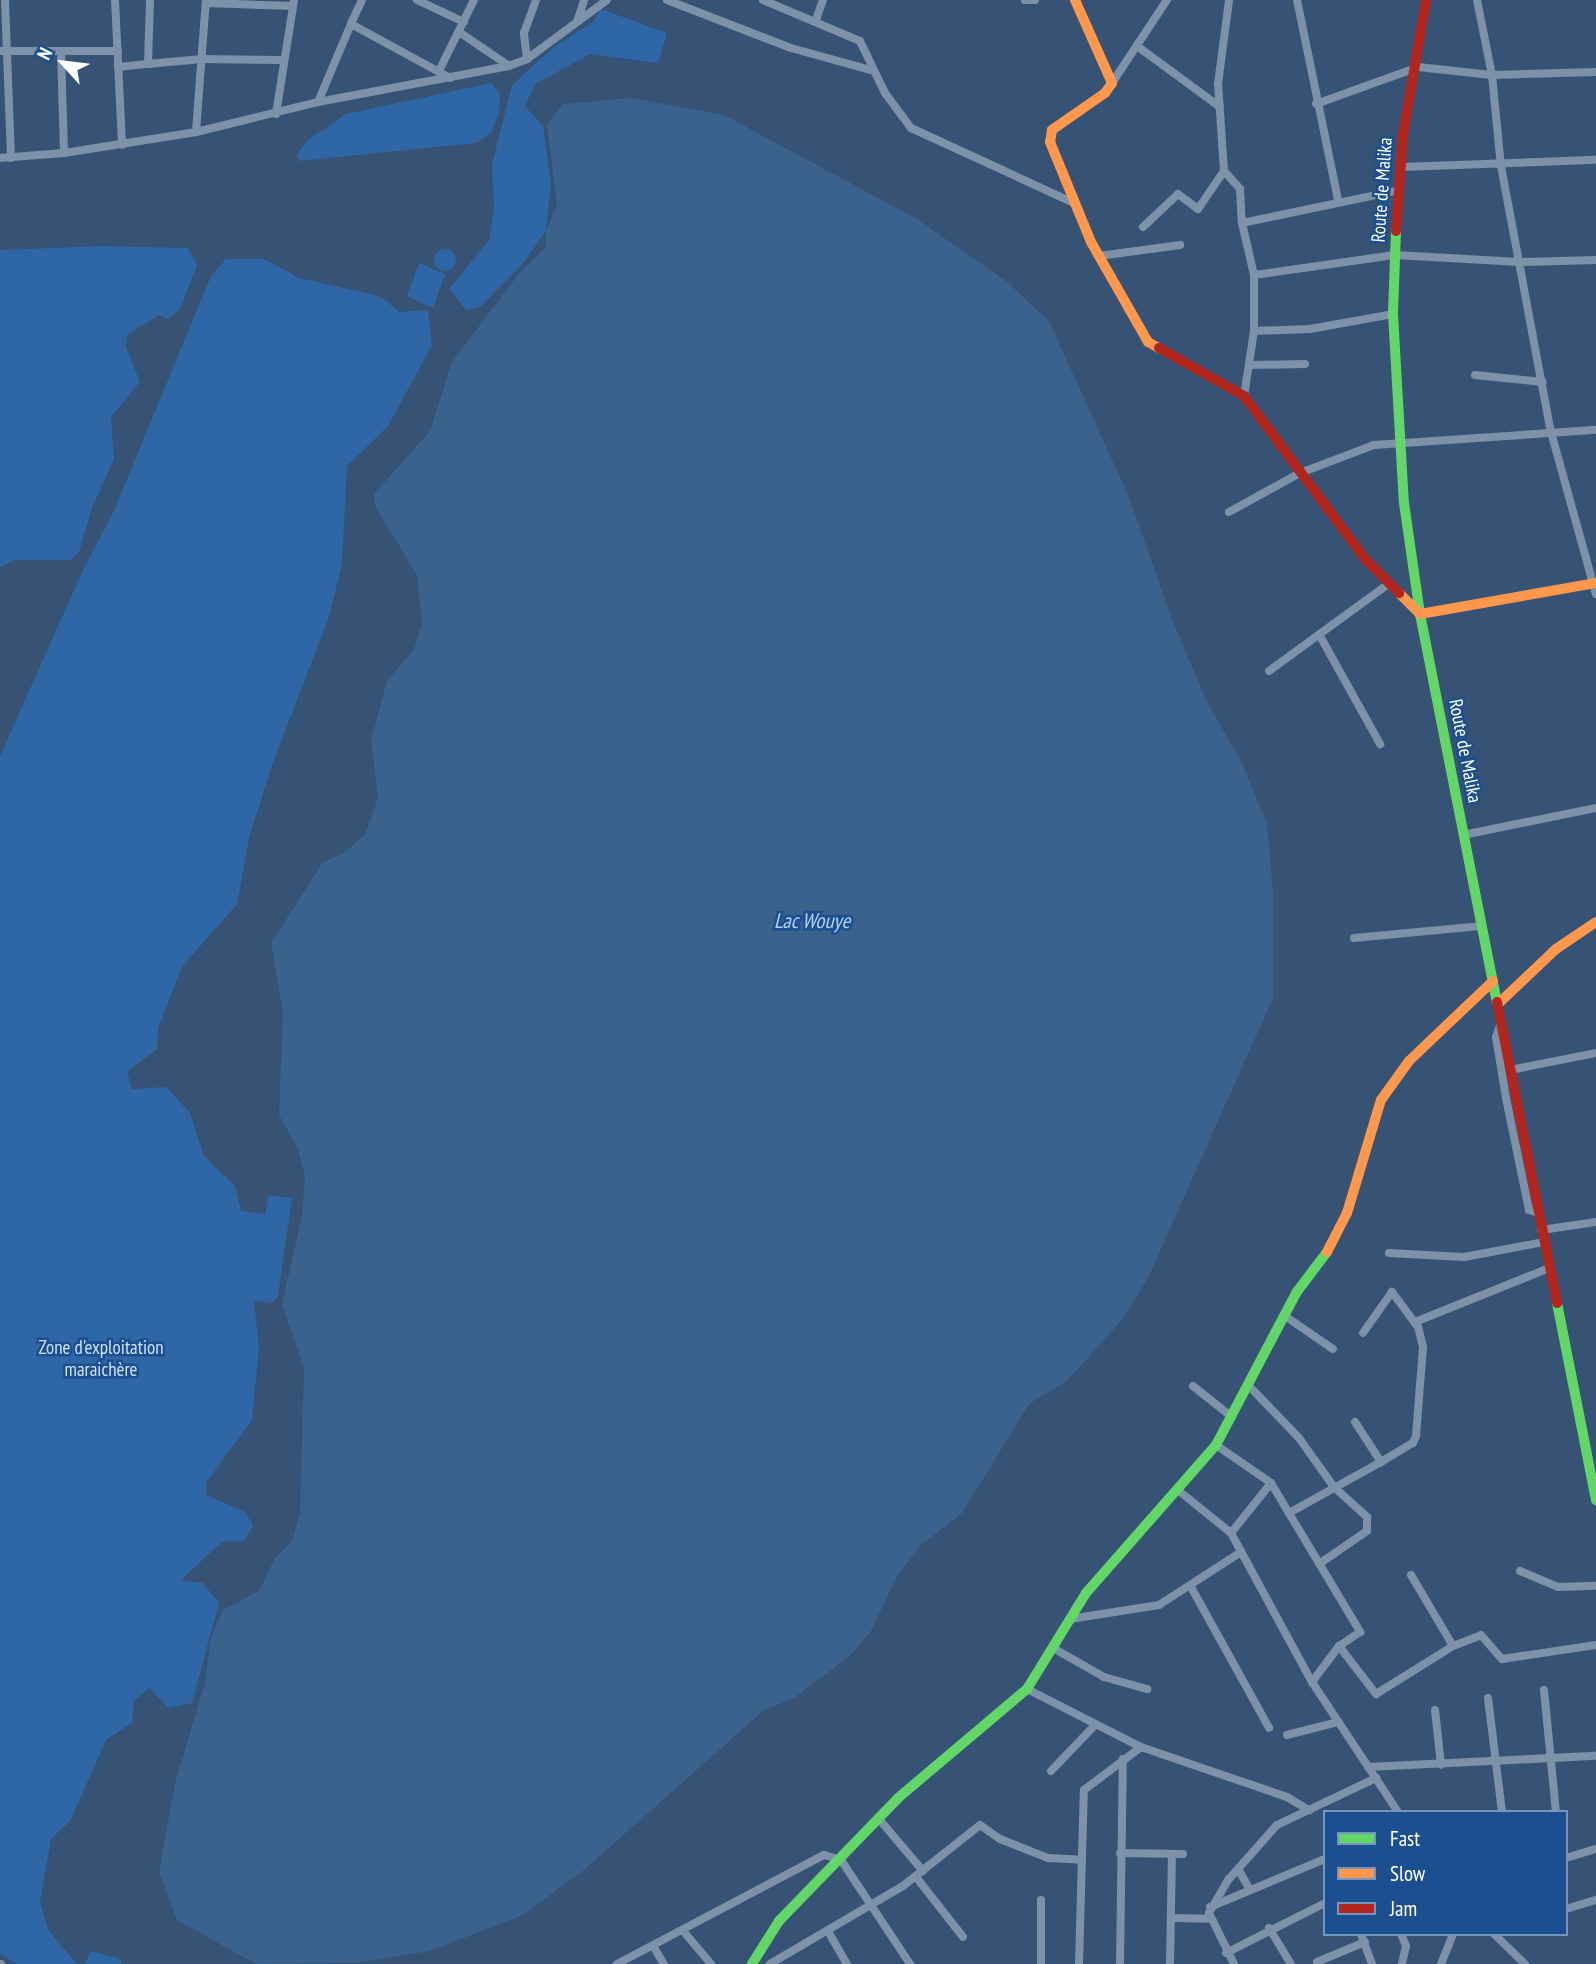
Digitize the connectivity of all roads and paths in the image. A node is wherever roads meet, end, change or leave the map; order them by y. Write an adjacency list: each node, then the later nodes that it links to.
1 (5, 0): 30 (street)
2 (115, 0): 32 (street)
3 (150, 0): 36 (street)
4 (362, 0): 27 (street)
5 (417, 0): 25 (street)
6 (474, 0): 25 (street)
7 (536, 0): 34 (street)
8 (584, 0): 26 (street)
9 (607, 0): 26 (street)
10 (667, 0): 40 (street)
11 (763, 0): 24 (street)
12 (823, 0): 24 (street)
13 (1025, 0): 14 (street)
14 (1035, 0)
15 (1075, 0): 45 (street)
16 (1167, 0): 29 (street)
17 (1229, 0): 48 (street)
18 (1297, 0): 47 (street)
19 (1426, 0): 39 (street, Route de Malika)
20 (1477, 0): 43 (street)
21 (206, 1): 22 (street); 33 (street)
22 (252, 2): 23 (street)
23 (294, 3): 35 (street)
24 (816, 20): 40 (street)
25 (464, 22): 28 (street)
26 (577, 22): 34 (street)
27 (351, 24): 41 (street); 46 (street)
28 (459, 32): 37 (street); 41 (street)
29 (1137, 46): 45 (street); 48 (street)
30 (3, 51): 31 (street); 54 (street)
31 (61, 51): 32 (street); 52 (street)
32 (118, 51): 38 (street)
33 (202, 59): 35 (street); 36 (street); 50 (street)
34 (527, 59): 37 (street)
35 (284, 60): 49 (street)
36 (148, 64): 38 (street)
37 (509, 66): 44 (street)
38 (118, 67): 51 (street)
39 (1418, 67): 43 (street); 47 (street); 57 (street, Route de Malika)
40 (872, 70): 61 (street)
41 (439, 71): 44 (street)
42 (1596, 72): 43 (street)
43 (1492, 75): 56 (street)
44 (450, 78): 46 (street)
45 (1112, 83): 61 (street)
46 (318, 102): 49 (street)
47 (1316, 104): 60 (street)
48 (1220, 107): 58 (street)
49 (276, 114): 50 (street)
50 (196, 132): 51 (street)
51 (122, 145): 52 (street)
52 (64, 153): 54 (street)
53 (0, 158): 54 (street)
54 (10, 158)
55 (1596, 160): 56 (street)
56 (1502, 166): 57 (street); 68 (street)
57 (1401, 167): 59 (street, Route de Malika)
58 (1224, 171): 62 (street); 63 (street)
59 (1400, 190): 60 (street); 65 (street, Route de Malika)
60 (1338, 200): 62 (street)
61 (1074, 203): 66 (street)
62 (1242, 223): 69 (street)
63 (1143, 228)
64 (1181, 245): 66 (street)
65 (1395, 255): 68 (street); 69 (street); 70 (street, Route de Malika)
66 (1099, 256): 76 (street)
67 (1596, 260): 68 (street)
68 (1520, 262): 75 (street)
69 (1254, 275): 71 (street)
70 (1393, 314): 71 (street); 79 (street, Route de Malika)
71 (1254, 331): 73 (street)
72 (1305, 364): 73 (street)
73 (1250, 365): 76 (street)
74 (1475, 375): 75 (street)
75 (1543, 383): 78 (street)
76 (1244, 396): 80 (street)
77 (1596, 430): 78 (street)
78 (1551, 432): 79 (street); 83 (street)
79 (1398, 443): 80 (street); 84 (street, Route de Malika)
80 (1300, 473): 81 (street); 82 (street)
81 (1229, 512)
82 (1387, 585): 84 (street); 85 (street)
83 (1595, 587): 84 (street)
84 (1420, 614): 89 (street, Route de Malika)
85 (1320, 636): 86 (street); 87 (street)
86 (1269, 671)
87 (1380, 744)
88 (1596, 808): 89 (street)
89 (1463, 835): 91 (street, Route de Malika)
90 (1596, 922): 94 (street)
91 (1482, 926): 92 (street); 93 (street, Route de Malika)
92 (1354, 938)
93 (1493, 981): 94 (street, Route de Malika); 103 (street)
94 (1498, 1004): 95 (street, Route de Malika)
95 (1501, 1022): 97 (street, Route de Malika); 98 (street)
96 (1596, 1054): 97 (street)
97 (1510, 1070): 98 (street, Route de Malika)
98 (1538, 1213): 100 (street, Route de Malika)
99 (1596, 1222): 100 (street)
100 (1543, 1236): 101 (street); 102 (street, Route de Malika)
101 (1390, 1253)
102 (1549, 1268): 104 (street); 113 (street, Route de Malika)
103 (1285, 1316): 106 (street); 108 (street)
104 (1415, 1322): 105 (street); 112 (street)
105 (1363, 1334)
106 (1333, 1349)
107 (1193, 1386): 109 (street)
108 (1250, 1387): 109 (street); 115 (street)
109 (1232, 1416): 111 (street)
110 (1355, 1422): 112 (street)
111 (1216, 1445): 114 (street); 116 (street)
112 (1381, 1462): 115 (street)
113 (1593, 1472): 117 (street, Route de Malika)
114 (1271, 1483): 118 (street); 119 (street)
115 (1334, 1487): 118 (street); 121 (street)
116 (1179, 1491): 119 (street); 126 (street)
117 (1596, 1500)
118 (1289, 1513): 121 (street)
119 (1231, 1533): 120 (street)
120 (1241, 1552): 125 (street); 131 (street)
121 (1319, 1564): 128 (street)
122 (1520, 1572): 124 (street)
123 (1411, 1575): 129 (street)
124 (1596, 1586)
125 (1191, 1587): 126 (street); 139 (street)
126 (1070, 1619): 130 (street)
127 (1596, 1645): 129 (street)
128 (1339, 1646): 129 (street); 131 (street)
129 (1453, 1646)
130 (1053, 1648): 132 (street); 133 (street)
131 (1312, 1682): 137 (street)
132 (1027, 1689): 138 (street); 154 (street)
133 (1147, 1689)
134 (1544, 1690): 144 (street)
135 (1488, 1698): 145 (street)
136 (1435, 1710): 146 (street)
137 (1338, 1722): 140 (street); 147 (street)
138 (1095, 1725): 141 (street); 148 (street)
139 (1269, 1728)
140 (1287, 1735)
141 (1141, 1746): 143 (street); 150 (street)
142 (1596, 1756): 144 (street)
143 (1123, 1759): 156 (street); 161 (street)
144 (1551, 1759): 145 (street); 153 (street)
145 (1496, 1763): 146 (street); 152 (street)
146 (1441, 1765): 147 (street)
147 (1368, 1767): 149 (street)
148 (1051, 1771)
149 (1376, 1778): 150 (street); 151 (street)
150 (1309, 1810): 163 (street)
151 (1397, 1810)
152 (1502, 1810)
153 (1556, 1810)
154 (879, 1819): 160 (street); 164 (street)
155 (1596, 1849): 159 (street)
156 (1120, 1853): 157 (street); 194 (street)
157 (1172, 1854): 158 (street); 172 (street)
158 (1184, 1854)
159 (1568, 1857)
160 (841, 1860): 169 (street); 175 (street); 188 (street)
161 (1082, 1860): 164 (street); 193 (street)
162 (1323, 1860): 165 (street)
163 (1238, 1869): 165 (street); 170 (street)
164 (919, 1874): 169 (street); 180 (street)
165 (1250, 1890): 170 (street)
166 (1041, 1900): 192 (street)
167 (1596, 1900): 171 (street)
168 (1323, 1904): 174 (street)
169 (872, 1906): 176 (street); 191 (street)
170 (1210, 1907): 173 (street)
171 (1568, 1908)
172 (1171, 1918): 173 (street); 195 (street)
173 (1210, 1919): 183 (street)
174 (1269, 1928): 183 (street); 197 (street)
175 (684, 1932): 182 (street); 187 (street)
176 (829, 1933): 189 (street); 190 (street)
177 (1402, 1936): 199 (street)
178 (1452, 1936): 200 (street)
179 (1499, 1936): 201 (street)
180 (963, 1937)
181 (1363, 1938): 184 (street); 198 (street)
182 (653, 1947): 185 (street); 186 (street)
183 (1226, 1953): 196 (street)
184 (1317, 1962)
185 (617, 1964)
186 (664, 1964)
187 (712, 1964)
188 (752, 1964)
189 (770, 1964)
190 (846, 1964)
191 (909, 1964)
192 (1041, 1964)
193 (1079, 1964)
194 (1120, 1964)
195 (1170, 1964)
196 (1234, 1964)
197 (1291, 1964)
198 (1371, 1964)
199 (1402, 1964)
200 (1440, 1964)
201 (1525, 1964)

